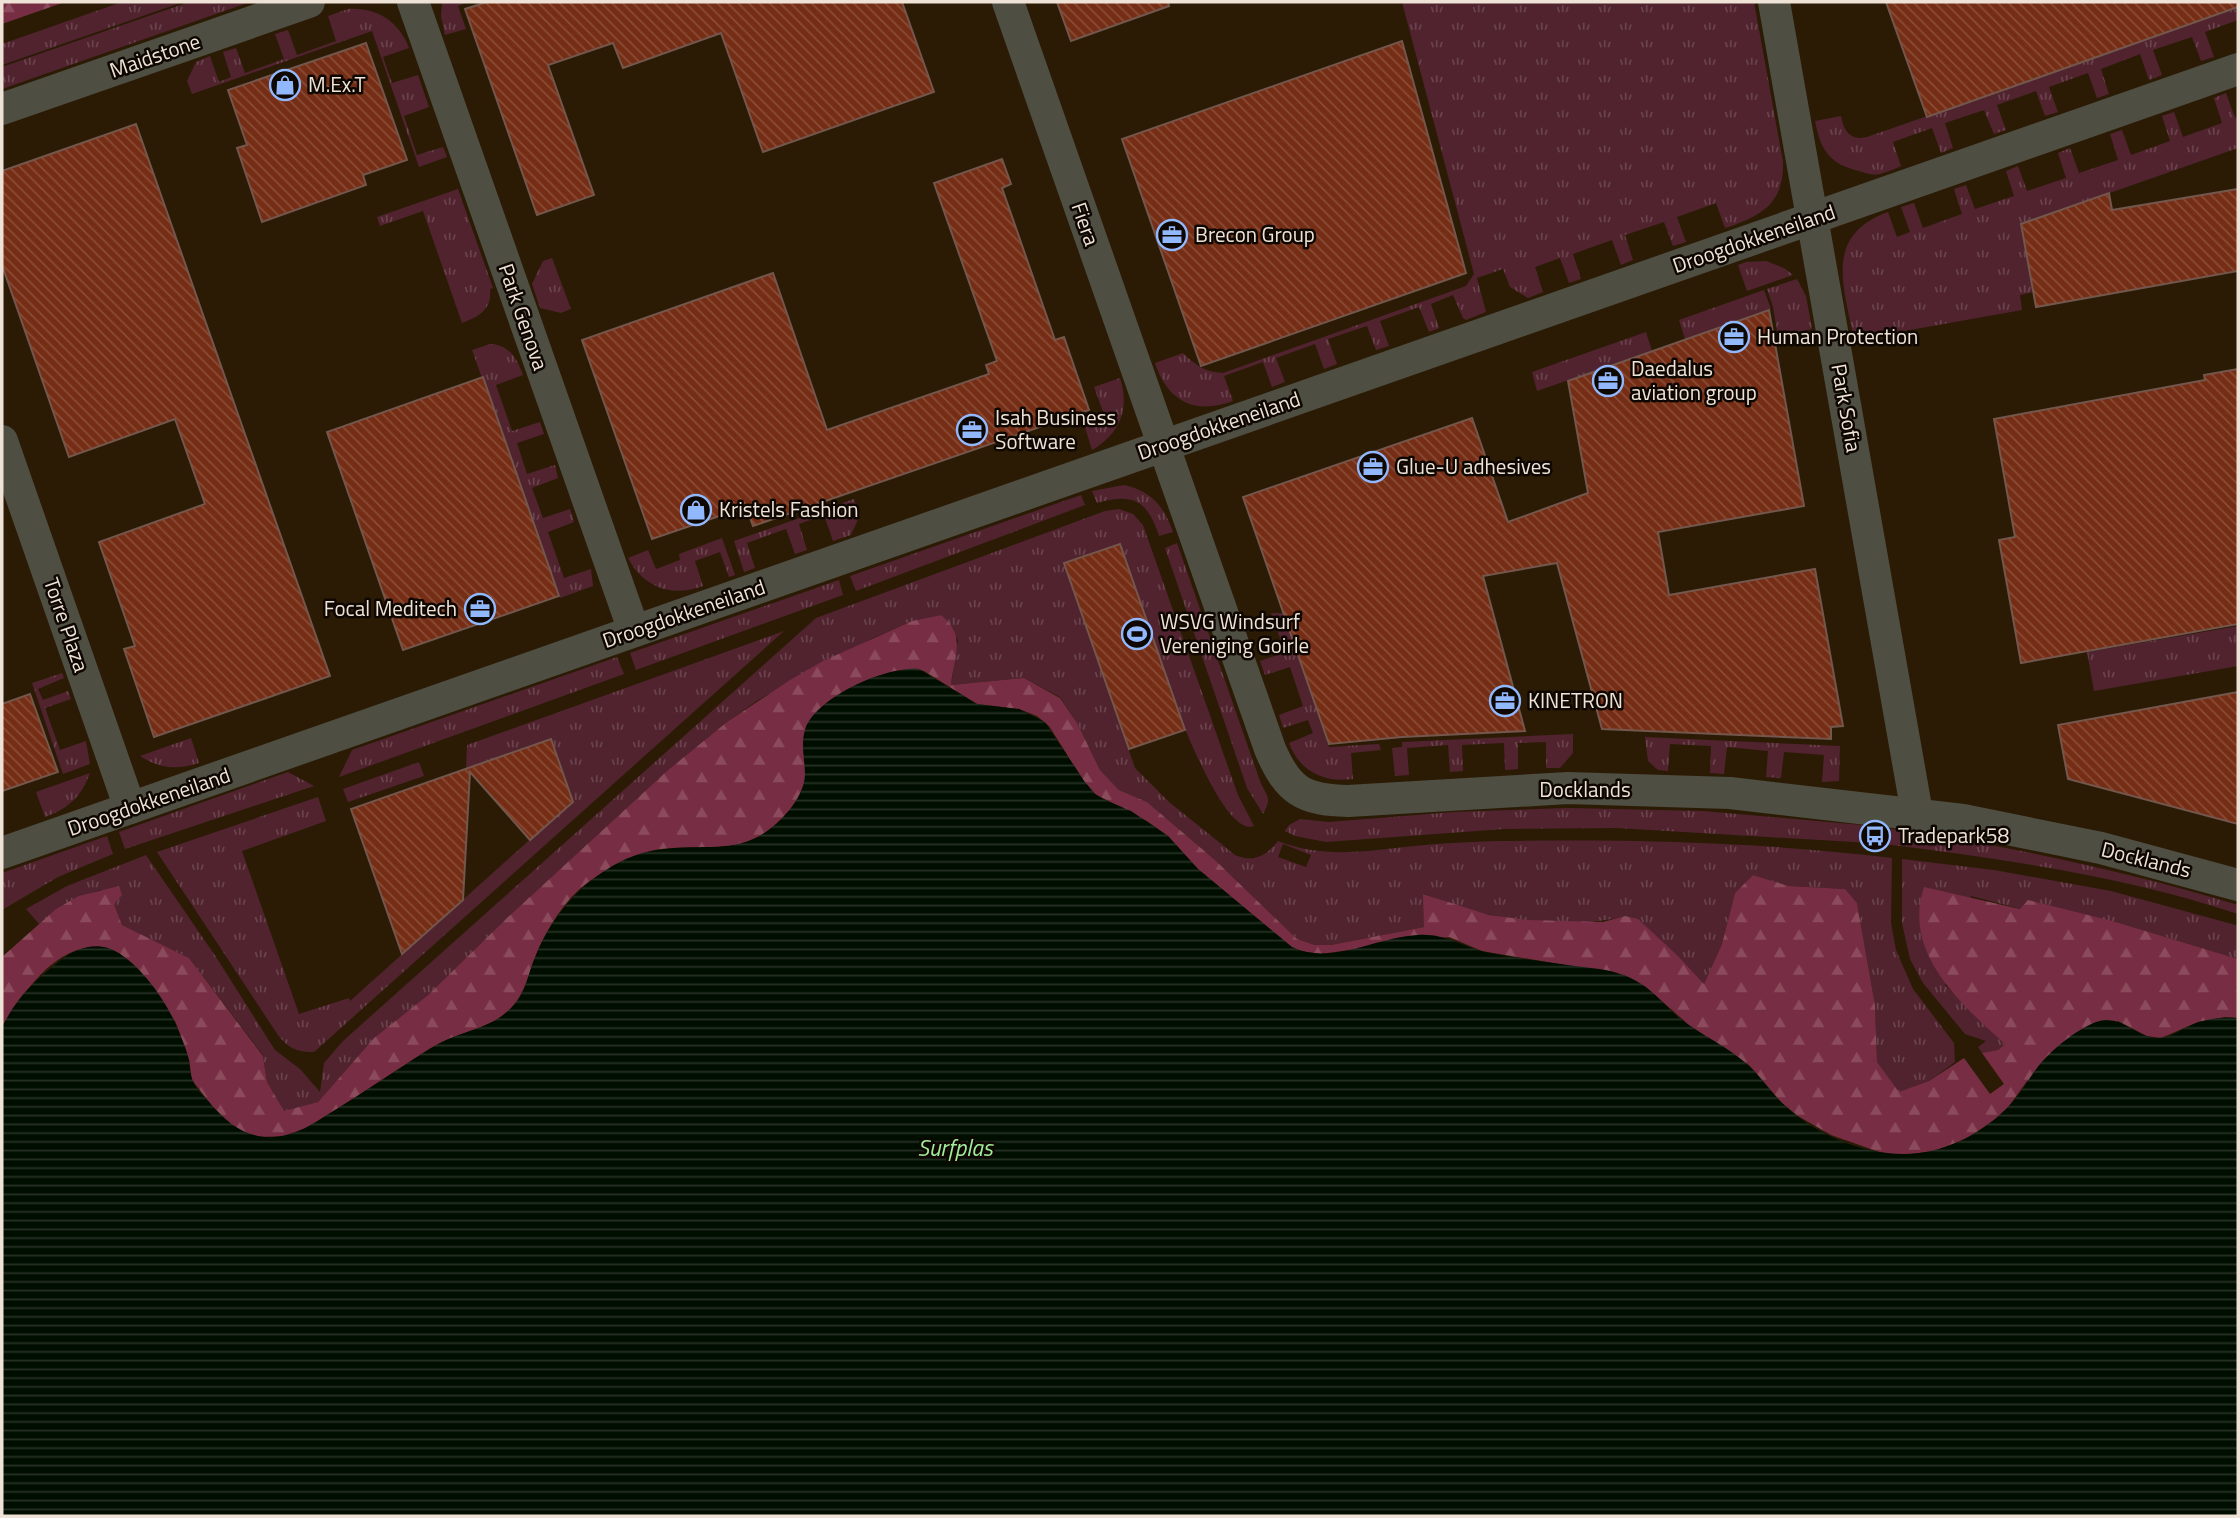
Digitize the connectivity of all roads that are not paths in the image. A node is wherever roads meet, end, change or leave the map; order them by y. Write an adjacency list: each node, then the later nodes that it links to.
1 (309, 2): 6 (street, Maidstone)
2 (413, 2): 10 (street, Park Genova)
3 (1008, 2): 9 (street, Fiera)
4 (1774, 2): 7 (street, Park Sofia)
5 (2238, 69): 7 (street, Droogdokkeneiland)
6 (2, 109)
7 (1813, 218): 9 (street, Droogdokkeneiland); 12 (street, Park Sofia)
8 (2, 442): 11 (street, Torre Plaza)
9 (1163, 446): 10 (street, Droogdokkeneiland); 12 (street, Docklands)
10 (634, 631): 11 (street, Droogdokkeneiland)
11 (130, 808): 13 (street, Droogdokkeneiland)
12 (1917, 813): 14 (street, Docklands)
13 (2, 853)
14 (2238, 885)

